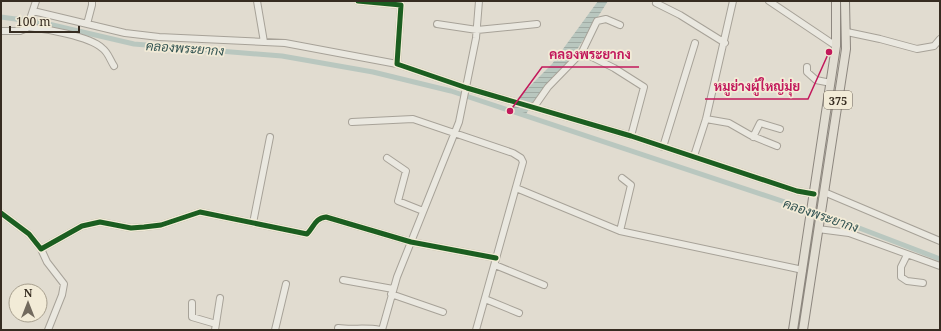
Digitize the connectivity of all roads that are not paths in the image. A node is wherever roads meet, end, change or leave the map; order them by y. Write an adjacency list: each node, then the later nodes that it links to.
1 (36, 1): 12 (street)
2 (92, 1): 13 (street)
3 (257, 1): 22 (street)
4 (358, 1): 10 (street)
5 (479, 1): 18 (street)
6 (733, 1): 24 (street)
7 (769, 1): 25 (street)
8 (836, 1): 25 (main road, 375)
9 (846, 1): 20 (main road, 375)
10 (399, 3): 27 (street)
11 (656, 3): 24 (street)
12 (32, 13): 13 (street); 17 (street)
13 (87, 24): 22 (street)
14 (437, 24): 18 (street)
15 (537, 24): 18 (street)
16 (620, 25): 26 (street)
17 (28, 26): 19 (street); 28 (street)
18 (477, 30): 31 (street)
19 (1, 31)
20 (847, 32): 21 (street); 47 (main road, 375)
21 (940, 39)
22 (264, 42): 27 (street)
23 (694, 43): 41 (street)
24 (725, 43): 33 (street)
25 (836, 46): 30 (main road, 375)
26 (582, 52): 32 (street); 37 (street)
27 (397, 64): 31 (street)
28 (114, 66)
29 (807, 67): 30 (street)
30 (831, 83): 46 (main road, 375)
31 (467, 90): 32 (street); 36 (street)
32 (534, 107): 37 (street)
33 (706, 120): 39 (street); 42 (street)
34 (352, 122): 36 (street)
35 (780, 129): 39 (street)
36 (455, 133): 45 (street); 48 (street)
37 (631, 136): 41 (street)
38 (270, 137): 50 (street)
39 (753, 137): 40 (street)
40 (777, 146)
41 (663, 147): 42 (street)
42 (694, 156): 46 (street)
43 (387, 158): 48 (street)
44 (622, 178): 52 (street)
45 (516, 188): 52 (street); 57 (street)
46 (814, 195): 60 (main road, 375)
47 (824, 196): 51 (main road, 375); 53 (street)
48 (423, 211): 54 (street)
49 (1, 213): 55 (street)
50 (253, 223): 54 (street); 55 (street)
51 (819, 225): 56 (street); 78 (main road, 375)
52 (620, 231): 60 (street)
53 (940, 241)
54 (411, 242): 57 (street); 65 (street)
55 (41, 249): 73 (street)
56 (907, 255): 59 (street); 62 (street)
57 (496, 258): 58 (street)
58 (495, 265): 64 (street); 67 (street)
59 (940, 266)
60 (802, 270): 77 (main road, 375)
61 (343, 280): 65 (street)
62 (923, 283)
63 (286, 284): 74 (street)
64 (544, 285)
65 (392, 291): 69 (street); 75 (street)
66 (220, 298): 71 (street)
67 (485, 299): 70 (street); 76 (street)
68 (192, 303): 71 (street)
69 (443, 312)
70 (519, 313)
71 (215, 327)
72 (338, 328): 75 (street)
73 (48, 330)
74 (275, 330)
75 (381, 330)
76 (476, 330)
77 (793, 330)
78 (803, 330)

